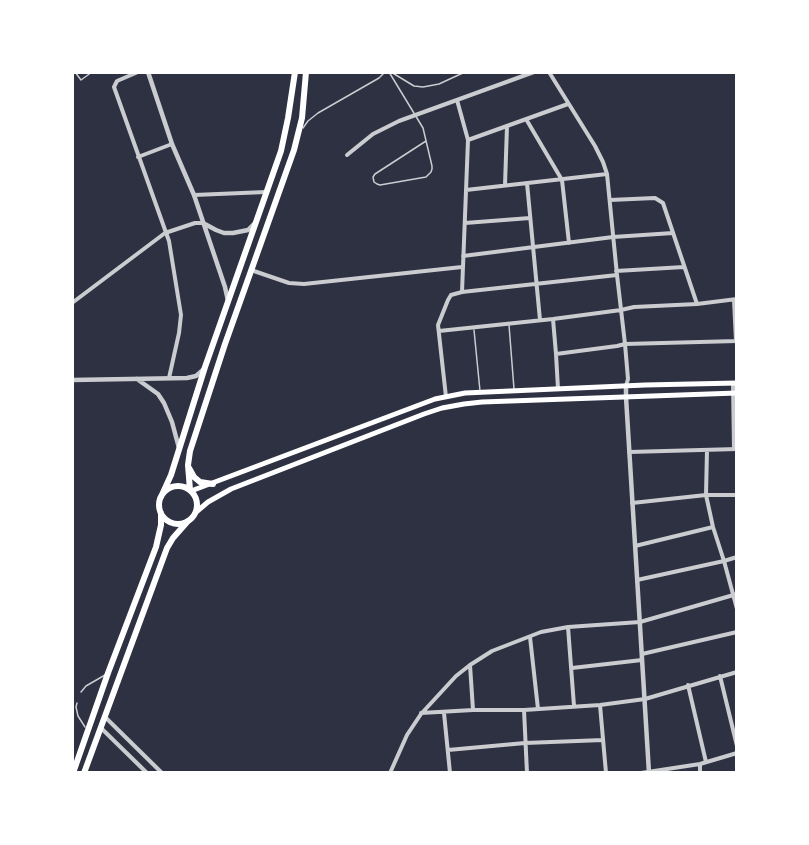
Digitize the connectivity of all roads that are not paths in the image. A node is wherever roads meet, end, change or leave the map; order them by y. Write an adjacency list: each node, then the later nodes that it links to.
1 (75, 72): 2 (lane)
2 (92, 72)
3 (138, 72): 22 (street)
4 (148, 72): 20 (street)
5 (295, 72): 28 (main road)
6 (306, 72): 17 (main road)
7 (385, 72): 17 (lane)
8 (390, 72): 9 (lane); 14 (lane)
9 (465, 72)
10 (534, 72): 12 (street)
11 (549, 72): 13 (street)
12 (457, 100): 14 (street); 18 (street)
13 (568, 104): 15 (street); 23 (street)
14 (416, 114): 19 (lane); 21 (street)
15 (526, 119): 16 (street); 24 (street)
16 (507, 126): 18 (street); 26 (street)
17 (299, 133): 43 (main road)
18 (468, 140): 27 (street)
19 (426, 141): 19 (lane)
20 (172, 144): 22 (street); 29 (street)
21 (347, 155)
22 (138, 157): 35 (street)
23 (607, 174): 24 (street); 30 (street)
24 (561, 180): 25 (street); 38 (street)
25 (527, 183): 26 (street); 31 (street)
26 (506, 185): 27 (street)
27 (466, 190): 33 (street)
28 (266, 192): 29 (street); 32 (main road)
29 (194, 195): 34 (street)
30 (609, 200): 36 (street); 37 (street)
31 (530, 218): 33 (street); 39 (street)
32 (256, 223): 34 (street); 48 (main road)
33 (465, 223): 40 (street)
34 (203, 224): 35 (street); 48 (street)
35 (165, 233): 49 (street); 61 (street)
36 (673, 233): 37 (street); 42 (street)
37 (613, 237): 38 (street); 44 (street)
38 (569, 243): 39 (street)
39 (533, 248): 40 (street); 45 (street)
40 (463, 256): 41 (street)
41 (462, 267): 43 (street); 46 (street)
42 (684, 267): 44 (street); 50 (street)
43 (251, 270): 76 (main road)
44 (616, 273): 45 (street); 51 (street)
45 (536, 285): 46 (street); 53 (street)
46 (462, 292): 56 (street)
47 (736, 299): 50 (street); 57 (street)
48 (228, 302): 60 (main road)
49 (72, 303)
50 (697, 304): 51 (street)
51 (621, 310): 52 (street); 58 (street)
52 (553, 319): 53 (street); 59 (street)
53 (540, 320): 54 (street)
54 (509, 324): 55 (street); 67 (lane)
55 (474, 328): 56 (street); 68 (lane)
56 (439, 331): 70 (street)
57 (737, 341): 58 (street)
58 (625, 344): 59 (street); 65 (street)
59 (556, 354): 66 (street)
60 (205, 367): 61 (street); 74 (main road)
61 (169, 378): 62 (street)
62 (137, 379): 63 (street); 74 (street)
63 (72, 380)
64 (735, 384): 65 (main road); 69 (street)
65 (627, 386): 66 (main road); 71 (street)
66 (558, 388): 67 (main road)
67 (514, 390): 68 (main road)
68 (480, 392): 70 (main road)
69 (735, 393): 71 (main road); 72 (street)
70 (446, 397): 77 (main road)
71 (626, 397): 75 (street); 84 (main road)
72 (736, 449): 73 (street)
73 (707, 450): 75 (street); 79 (street)
74 (179, 451): 81 (main road)
75 (629, 452): 82 (street)
76 (188, 465): 77 (main road); 78 (main road)
77 (213, 484): 78 (main road)
78 (191, 491): 81 (main road); 84 (main road)
79 (706, 495): 80 (street); 82 (street); 86 (street)
80 (737, 495)
81 (161, 497): 83 (main road)
82 (632, 503): 87 (street)
83 (161, 513): 85 (main road); 102 (main road)
84 (195, 513): 85 (main road)
85 (188, 521): 115 (main road)
86 (713, 527): 87 (street); 89 (street)
87 (635, 546): 90 (street)
88 (737, 557): 89 (street)
89 (724, 561): 90 (street); 91 (street)
90 (637, 580): 93 (street)
91 (735, 594): 92 (street); 93 (street)
92 (737, 609)
93 (640, 622): 94 (street); 97 (street)
94 (568, 627): 96 (street); 100 (street)
95 (737, 632): 97 (street)
96 (530, 637): 99 (street); 110 (street)
97 (642, 654): 98 (street)
98 (642, 660): 100 (street); 106 (street)
99 (470, 665): 112 (street); 114 (street)
100 (572, 668): 109 (street)
101 (737, 672): 103 (street)
102 (108, 673): 105 (lane); 117 (main road)
103 (720, 676): 104 (street); 120 (street)
104 (688, 686): 106 (street); 125 (street)
105 (81, 692)
106 (645, 699): 108 (street); 136 (street)
107 (77, 703): 117 (lane)
108 (600, 705): 109 (street); 118 (street)
109 (574, 706): 110 (street)
110 (538, 709): 111 (street)
111 (524, 710): 112 (street); 119 (street)
112 (473, 711): 113 (street)
113 (444, 713): 114 (street); 121 (street)
114 (421, 714): 131 (street)
115 (105, 716): 116 (main road); 130 (street)
116 (101, 728): 128 (main road); 129 (street)
117 (88, 731): 123 (main road)
118 (603, 740): 119 (street); 134 (street)
119 (525, 743): 121 (street); 133 (street)
120 (737, 746)
121 (448, 750): 132 (street)
122 (737, 753): 125 (street)
123 (81, 754): 124 (lane); 127 (main road)
124 (72, 760)
125 (706, 762): 126 (street)
126 (700, 764): 136 (street); 137 (street)
127 (73, 773)
128 (84, 773)
129 (147, 773)
130 (162, 773)
131 (390, 773)
132 (450, 773)
133 (527, 773)
134 (606, 773)
135 (641, 773): 136 (street)
136 (649, 773)
137 (700, 773)

